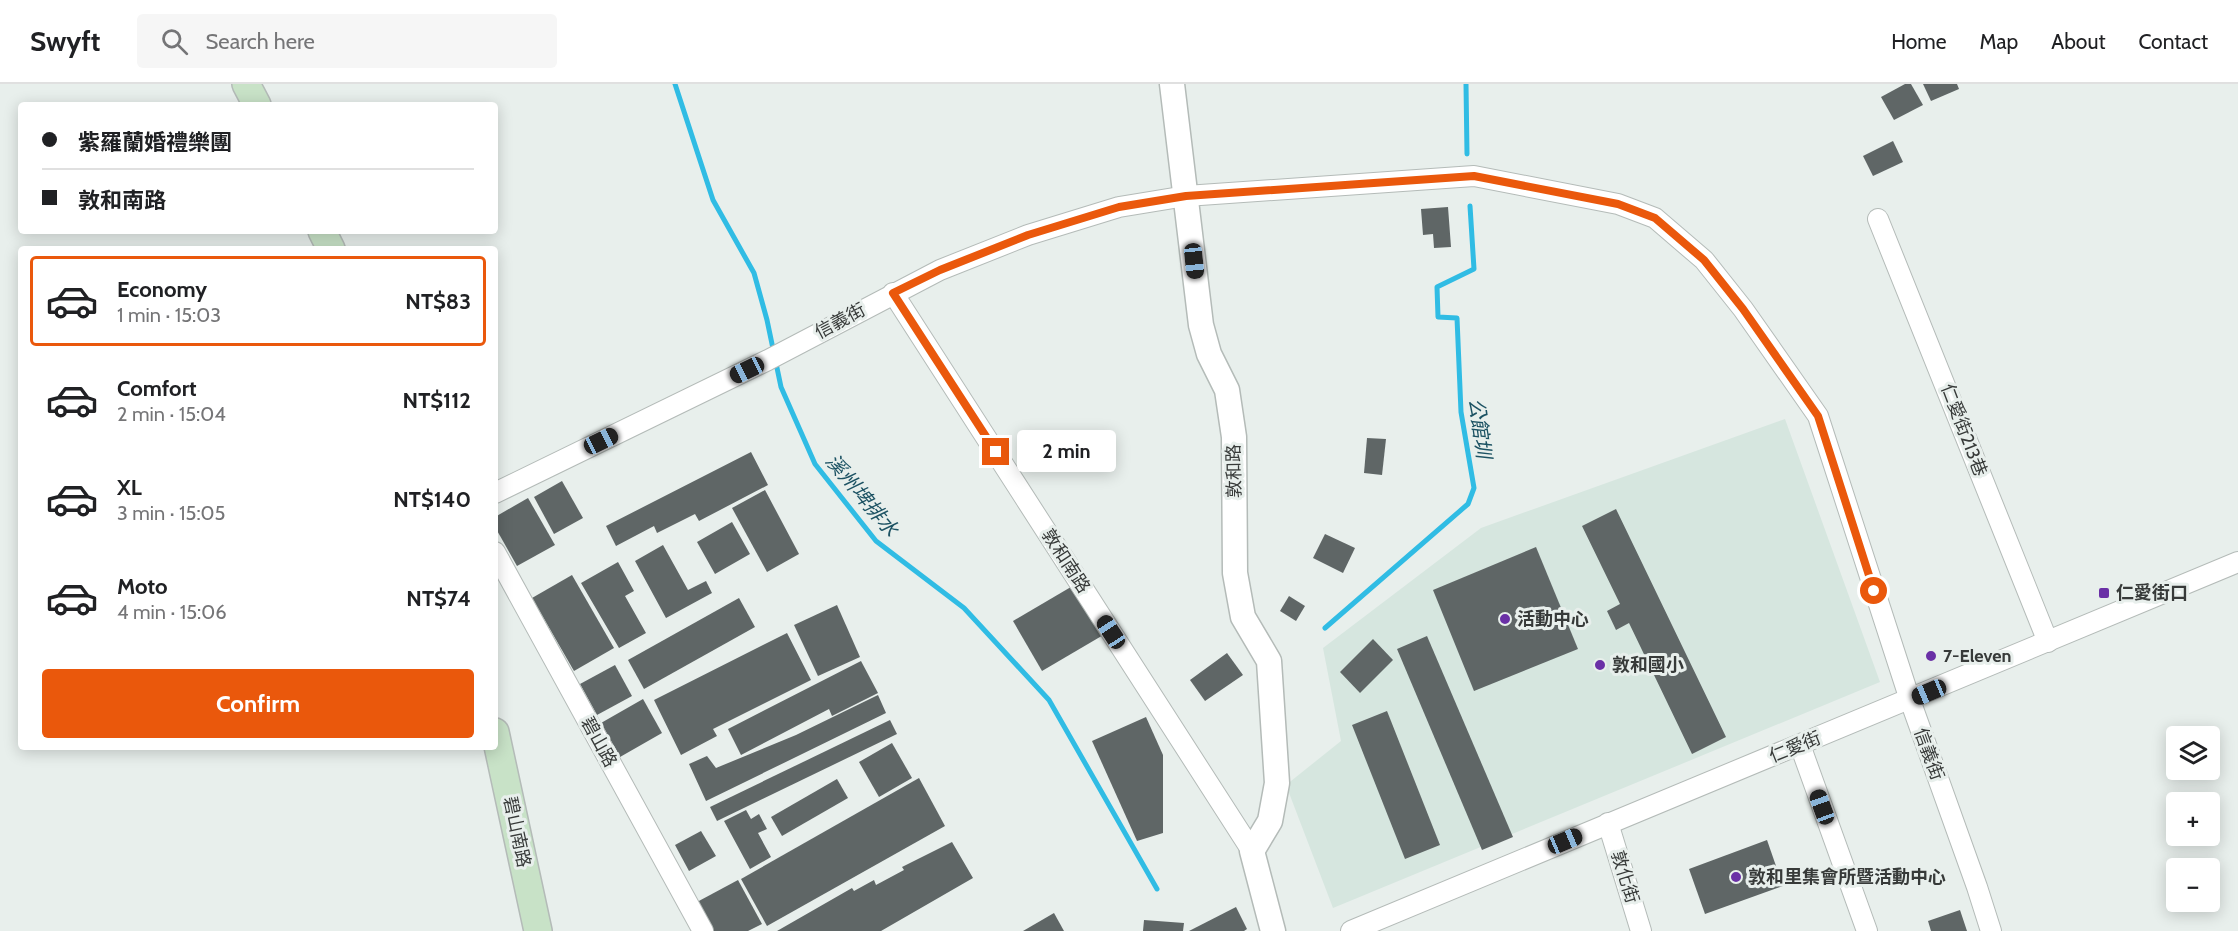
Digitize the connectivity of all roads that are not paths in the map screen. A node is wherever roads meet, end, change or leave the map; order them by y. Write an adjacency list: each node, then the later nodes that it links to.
1 (246, 84): 3 (main road)
2 (1172, 84): 4 (street, 敦和路)
3 (255, 102)
4 (1186, 196): 6 (street, 信義街); 11 (street, 信義街); 15 (street, 敦和路)
5 (1878, 219): 10 (street, 仁愛街213巷)
6 (893, 293): 7 (street, 信義街); 15 (street, 敦和南路)
7 (498, 492)
8 (498, 557): 17 (street, 碧山路)
9 (2238, 562): 10 (street, 仁愛街)
10 (2048, 642): 11 (street, 仁愛街)
11 (1910, 700): 12 (street, 仁愛街); 22 (street, 信義街)
12 (1800, 745): 14 (street, 仁愛街); 21 (street)
13 (498, 746): 16 (main road, 碧山南路)
14 (1608, 823): 19 (street, 仁愛街); 20 (street, 敦化街)
15 (1252, 851): 18 (street, 敦和南路)
16 (538, 931)
17 (703, 931)
18 (1273, 931)
19 (1351, 931)
20 (1641, 931)
21 (1867, 931)
22 (1991, 931)

